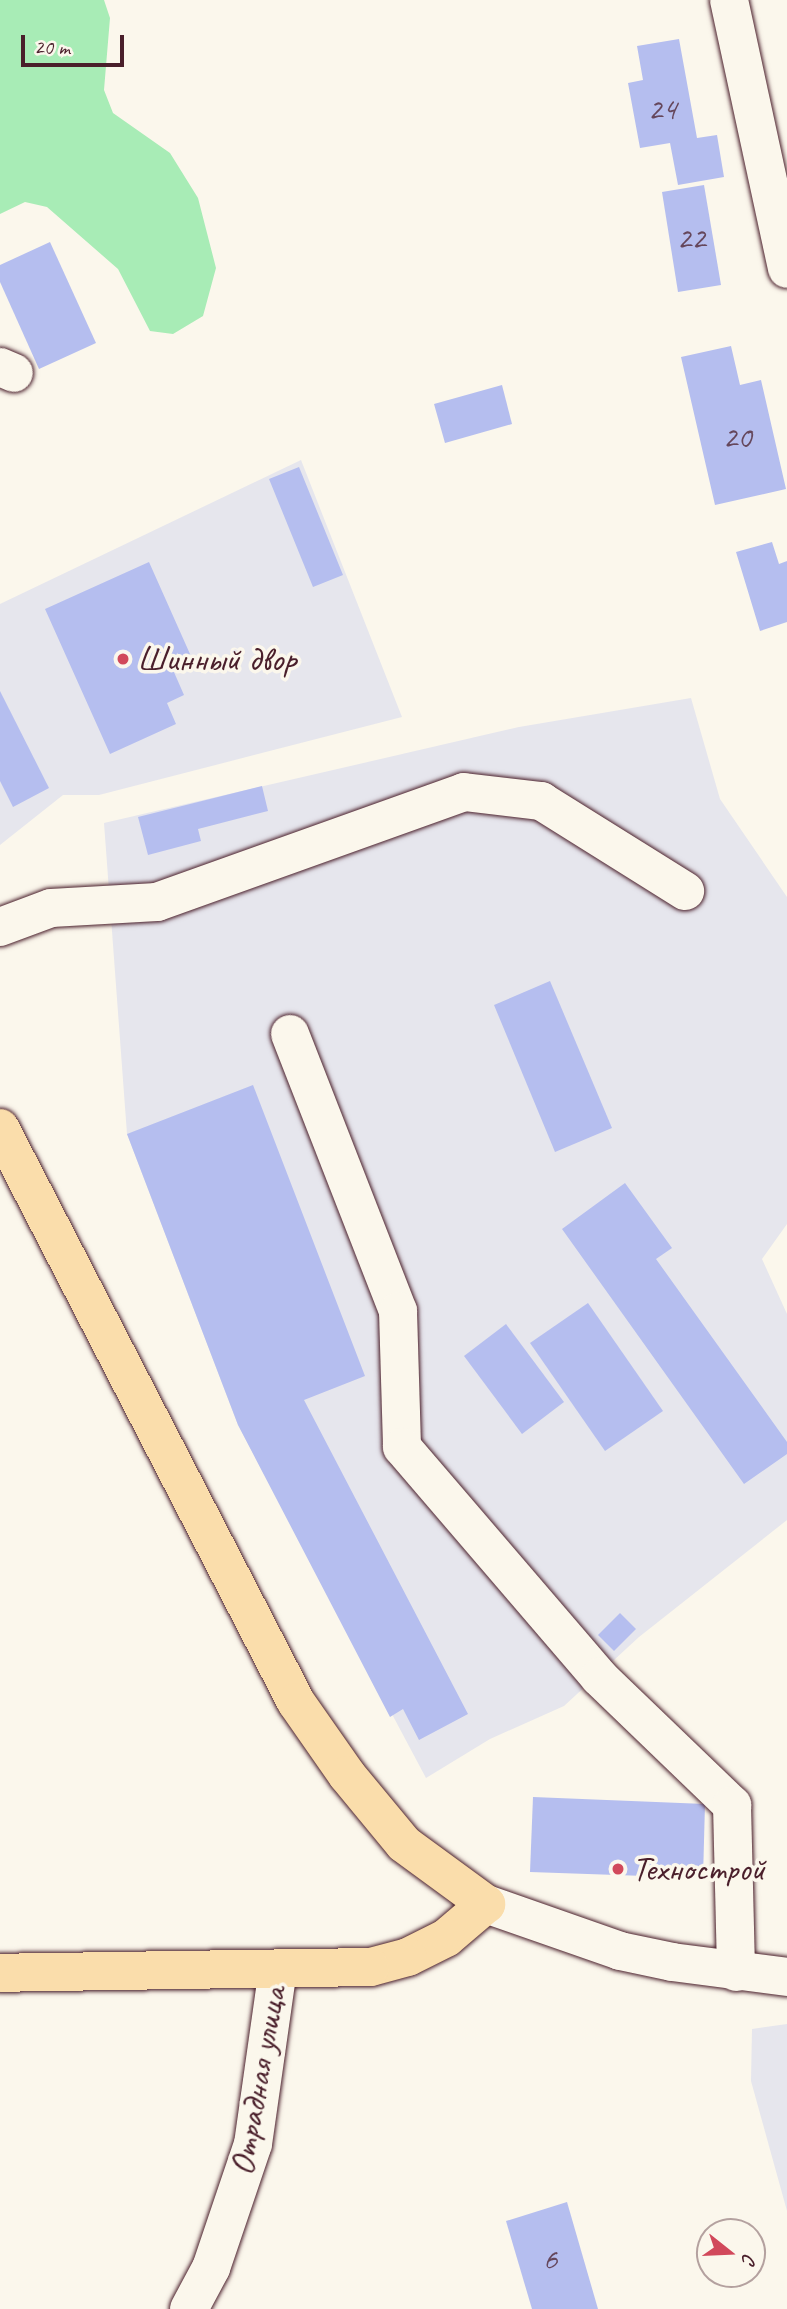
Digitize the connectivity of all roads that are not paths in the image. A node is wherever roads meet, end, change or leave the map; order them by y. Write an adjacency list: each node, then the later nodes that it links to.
1 (729, 0): 2 (street)
2 (787, 269)
3 (685, 891): 4 (street)
4 (0, 927)
5 (290, 1034): 9 (street)
6 (0, 1128): 7 (main road)
7 (486, 1904): 8 (main road); 9 (street)
8 (278, 1969): 10 (main road); 12 (street, Отрадная улица)
9 (736, 1972): 11 (street)
10 (0, 1973)
11 (787, 1977)
12 (189, 2309)

